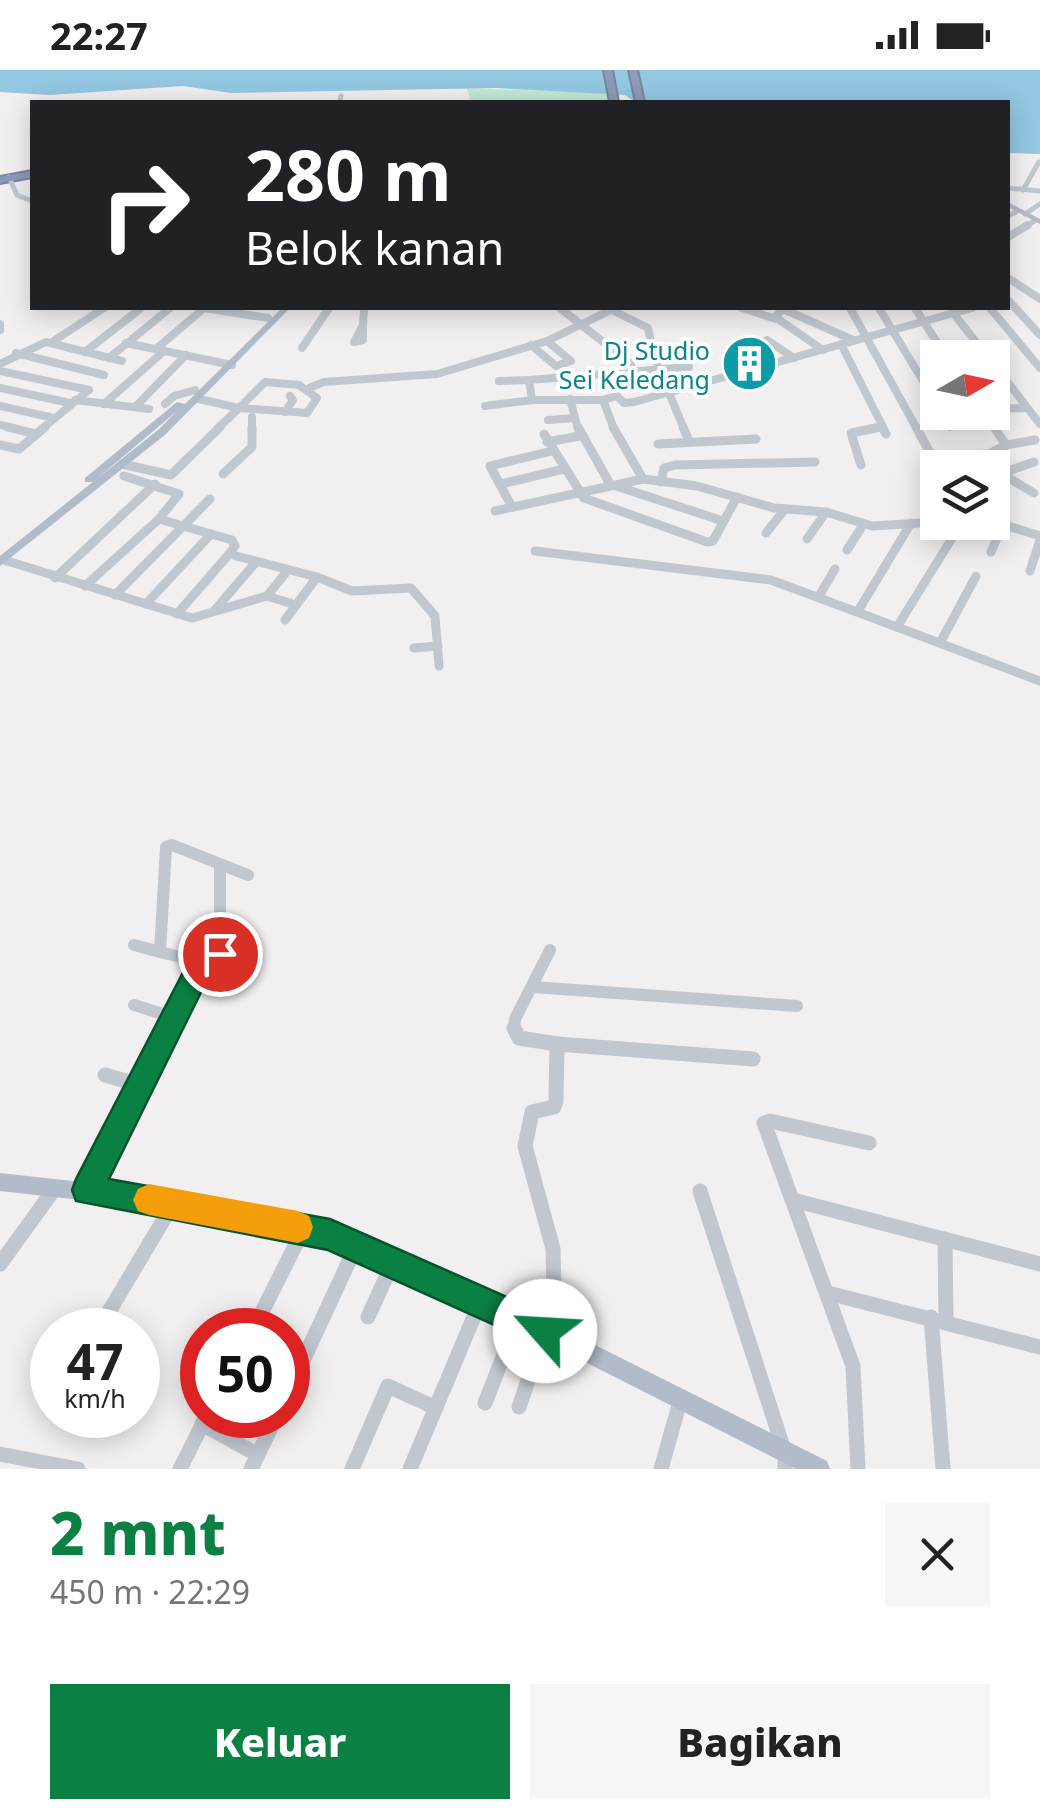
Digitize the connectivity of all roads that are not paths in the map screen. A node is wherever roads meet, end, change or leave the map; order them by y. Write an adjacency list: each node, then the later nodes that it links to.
1 (608, 70): 3 (highway)
2 (633, 70): 4 (highway)
3 (614, 100)
4 (640, 100)
5 (1039, 162): 9 (street)
6 (30, 173): 7 (highway)
7 (3, 178): 11 (street)
8 (1010, 189): 9 (street)
9 (1024, 190): 10 (street)
10 (1040, 191)
11 (30, 200)
12 (1040, 204): 13 (street)
13 (1013, 210): 14 (main road)
14 (1037, 222): 15 (street)
15 (1010, 236)
16 (1010, 279): 17 (street)
17 (1036, 289): 18 (street); 19 (street)
18 (1010, 297)
19 (1040, 299)
20 (1010, 300): 47 (street)
21 (104, 310): 54 (street)
22 (138, 310): 63 (street)
23 (168, 310): 55 (street)
24 (202, 310): 61 (street)
25 (217, 310): 41 (street)
26 (274, 310): 41 (main road)
27 (284, 310): 71 (main road)
28 (328, 310): 60 (street)
29 (364, 310): 44 (street)
30 (563, 310): 45 (street)
31 (612, 310): 45 (street); 77 (street)
32 (751, 310): 42 (street)
33 (783, 310): 42 (street)
34 (788, 310): 51 (street)
35 (851, 310): 48 (street)
36 (881, 310): 46 (street)
37 (916, 310): 43 (street)
38 (964, 310): 40 (street)
39 (992, 310): 76 (street)
40 (953, 313): 43 (street); 53 (street)
41 (268, 318): 71 (main road)
42 (776, 320): 62 (street)
43 (923, 322): 46 (street); 52 (street)
44 (363, 324)
45 (584, 324): 49 (street); 64 (street)
46 (891, 330): 48 (street); 79 (street)
47 (1040, 335)
48 (866, 337): 51 (street); 121 (street)
49 (547, 340): 58 (street); 58 (street)
50 (768, 340): 69 (street)
51 (852, 340): 57 (street)
52 (935, 340)
53 (975, 340)
54 (56, 343): 63 (street); 65 (street)
55 (126, 344): 59 (street); 68 (street)
56 (735, 344): 73 (street)
57 (841, 344): 62 (street); 125 (street)
58 (531, 345): 84 (street)
59 (141, 346): 61 (street); 70 (street)
60 (302, 348)
61 (160, 350): 66 (street); 94 (street)
62 (822, 350): 69 (street)
63 (85, 352): 68 (street)
64 (620, 352): 67 (street); 72 (street)
65 (16, 353): 74 (street); 78 (street)
66 (186, 355): 71 (street); 98 (street)
67 (601, 355)
68 (109, 358): 70 (street)
69 (794, 358): 73 (street)
70 (122, 361): 78 (street)
71 (227, 364): 89 (main road)
72 (630, 364)
73 (764, 366): 86 (street)
74 (0, 367): 85 (street)
75 (689, 367): 77 (street)
76 (1040, 368)
77 (659, 371): 80 (street); 86 (street)
78 (104, 375): 85 (street)
79 (920, 377)
80 (530, 380): 81 (street); 91 (street)
81 (499, 381)
82 (1010, 387): 100 (street)
83 (0, 388): 93 (street)
84 (309, 388): 103 (street); 104 (street)
85 (89, 390): 93 (street)
86 (671, 392): 92 (street); 116 (street)
87 (290, 396): 104 (street)
88 (494, 396): 96 (street)
89 (196, 397): 95 (street); 103 (street); 127 (main road); 161 (main road)
90 (570, 399): 91 (street); 92 (street); 107 (street)
91 (532, 400): 96 (street)
92 (602, 400): 131 (street)
93 (72, 402): 94 (street); 106 (street)
94 (104, 404): 98 (street)
95 (165, 404)
96 (501, 404): 99 (street)
97 (0, 406): 106 (street)
98 (136, 406): 101 (street)
99 (484, 406)
100 (1025, 408): 102 (street); 109 (street)
101 (149, 409)
102 (1010, 409)
103 (236, 411): 105 (street); 127 (street)
104 (286, 412): 105 (street)
105 (253, 415): 129 (street)
106 (54, 418): 112 (street)
107 (574, 418): 108 (street); 113 (street)
108 (548, 420)
109 (1038, 420)
110 (0, 426): 112 (street)
111 (996, 430): 119 (street)
112 (36, 434): 120 (street)
113 (580, 436): 117 (street); 135 (street)
114 (756, 438): 116 (street)
115 (1035, 440): 119 (street)
116 (689, 441): 118 (street)
117 (548, 442): 126 (street); 134 (street)
118 (658, 444)
119 (1006, 445): 122 (street)
120 (0, 446)
121 (928, 450)
122 (996, 450)
123 (816, 462): 132 (street)
124 (1034, 462): 128 (street)
125 (862, 465)
126 (564, 469): 134 (street); 136 (street)
127 (123, 470): 133 (street); 161 (main road)
128 (1010, 471)
129 (223, 474)
130 (1010, 476): 137 (street)
131 (642, 479): 132 (street); 135 (street)
132 (661, 482): 138 (street)
133 (155, 484): 144 (street); 168 (street)
134 (502, 484): 140 (street)
135 (610, 484): 136 (street); 145 (street)
136 (578, 490): 140 (street); 145 (street)
137 (1034, 493)
138 (737, 497): 141 (street); 145 (street)
139 (210, 499): 148 (street)
140 (512, 507): 142 (street)
141 (785, 509): 143 (street); 151 (street)
142 (495, 510)
143 (826, 512): 149 (street); 154 (street)
144 (158, 519): 148 (street); 169 (street)
145 (723, 522)
146 (912, 523): 147 (street); 149 (street); 175 (street)
147 (920, 523)
148 (183, 524): 152 (street); 170 (street)
149 (863, 525): 157 (street)
150 (1010, 527): 153 (street)
151 (766, 533)
152 (211, 534): 160 (street); 173 (street)
153 (1040, 538): 165 (street)
154 (807, 539)
155 (951, 540): 179 (street)
156 (993, 540): 159 (street)
157 (847, 550)
158 (534, 551): 172 (street)
159 (990, 552)
160 (230, 553): 162 (street); 176 (street)
161 (1, 559): 168 (street)
162 (256, 562): 164 (street); 177 (street)
163 (836, 569): 172 (street)
164 (288, 570): 167 (street); 171 (street)
165 (1030, 571)
166 (976, 576): 180 (street)
167 (318, 577): 174 (street); 181 (street)
168 (55, 578): 169 (street)
169 (84, 586): 170 (street)
170 (115, 595): 173 (street)
171 (267, 596): 174 (street); 177 (street)
172 (819, 596): 175 (street)
173 (146, 604): 176 (street)
174 (296, 604): 178 (street)
175 (858, 612): 179 (street)
176 (177, 614): 177 (street)
177 (212, 614)
178 (285, 620)
179 (897, 626): 180 (street)
180 (940, 643): 184 (street)
181 (438, 646): 182 (street); 183 (street)
182 (414, 648)
183 (439, 666)
184 (1040, 681)
185 (226, 867): 186 (street); 189 (street); 190 (street)
186 (248, 875)
187 (134, 945): 189 (street)
188 (550, 950): 191 (street)
189 (160, 952): 190 (street)
190 (200, 968): 194 (street)
191 (532, 988): 193 (street); 195 (street)
192 (134, 1005): 194 (street)
193 (797, 1006)
194 (172, 1017): 198 (street)
195 (556, 1044): 196 (street); 219 (street)
196 (753, 1059)
197 (104, 1075): 198 (street)
198 (138, 1085): 202 (street)
199 (869, 1143): 204 (street)
200 (0, 1182): 201 (main road)
201 (55, 1188): 202 (main road); 210 (street)
202 (87, 1190): 205 (main road)
203 (700, 1191): 230 (street)
204 (793, 1200): 207 (street); 212 (street)
205 (173, 1204): 206 (main road); 214 (street)
206 (304, 1228): 208 (main road); 215 (street)
207 (945, 1239): 211 (street); 218 (street)
208 (357, 1244): 209 (main road); 220 (street)
209 (394, 1260): 213 (main road); 216 (street)
210 (0, 1264)
211 (1040, 1264)
212 (828, 1293): 218 (street); 238 (street)
213 (481, 1300): 217 (main road); 224 (street)
214 (111, 1308)
215 (264, 1308)
216 (368, 1317)
217 (518, 1319): 219 (main road); 223 (street)
218 (938, 1319): 221 (street); 239 (street)
219 (550, 1333): 222 (main road); 225 (street)
220 (310, 1344)
221 (1040, 1346)
222 (681, 1398): 230 (main road); 236 (street)
223 (485, 1403)
224 (436, 1408): 234 (street); 235 (street)
225 (519, 1408)
226 (196, 1438): 233 (street)
227 (226, 1438): 231 (street)
228 (266, 1438): 231 (street)
229 (0, 1454): 232 (street)
230 (785, 1461): 237 (main road)
231 (255, 1462)
232 (78, 1469)
233 (180, 1469)
234 (352, 1469)
235 (410, 1469)
236 (661, 1469)
237 (819, 1469)
238 (858, 1469)
239 (943, 1469)

